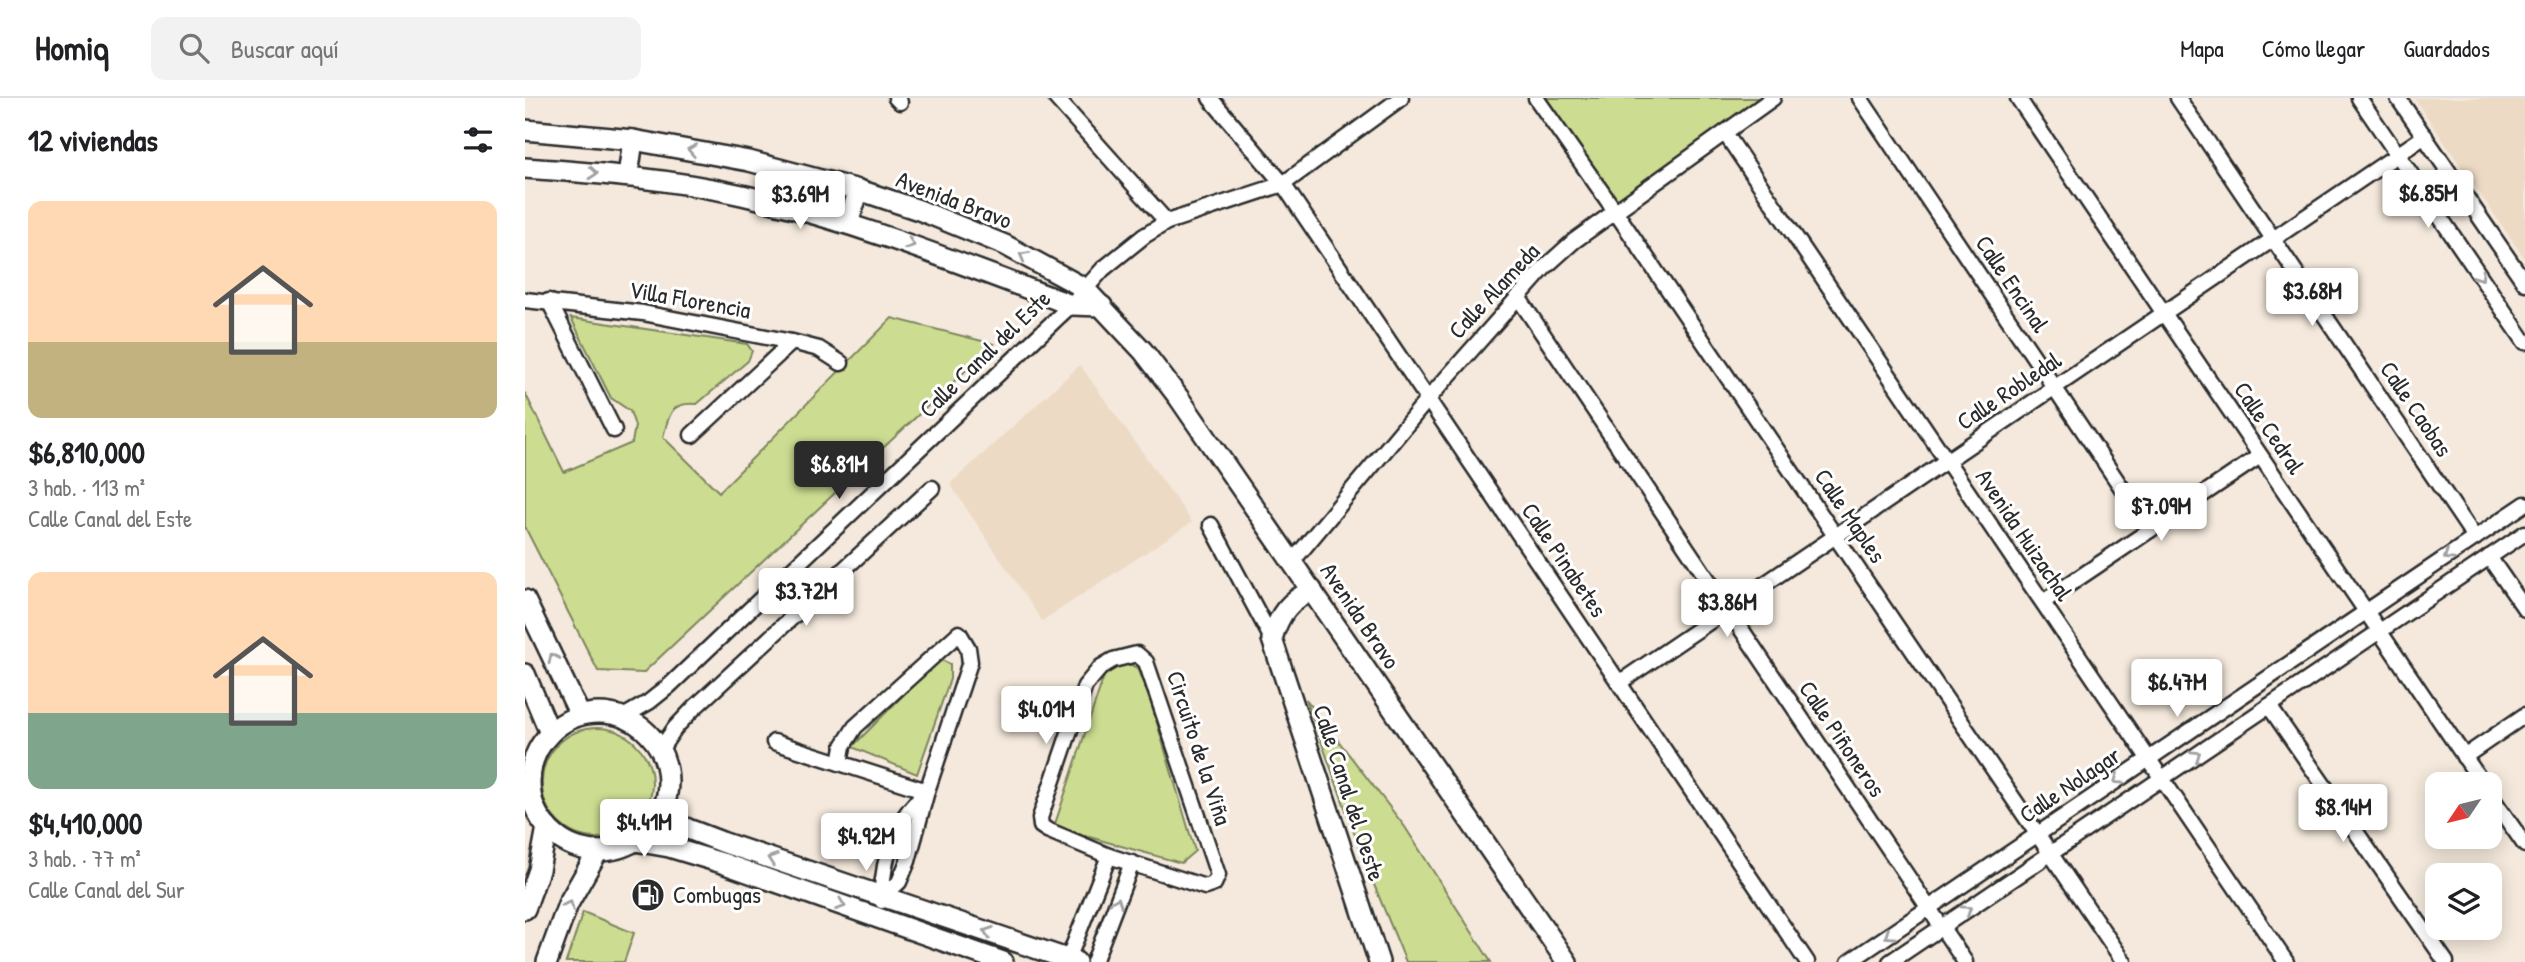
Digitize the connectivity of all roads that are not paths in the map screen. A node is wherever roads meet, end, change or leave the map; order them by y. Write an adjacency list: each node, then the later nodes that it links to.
1 (1056, 98): 21 (street)
2 (1210, 98): 18 (street, Calle Pinabetes)
3 (1401, 98): 18 (street, Calle Canal del Este)
4 (1535, 98): 20 (street, Calle Maples)
5 (1773, 98): 12 (street, Calle Alameda)
6 (1860, 98): 35 (street, Calle Encinal)
7 (2018, 98): 31 (street, Calle Cedral)
8 (2178, 98): 23 (street, Calle Caobas)
9 (2359, 98): 15 (street)
10 (2398, 98): 13 (street)
11 (525, 130): 14 (main road, Avenida Bravo)
12 (1725, 133): 20 (street, Calle Alameda); 40 (street, Avenida Huizachal)
13 (2425, 136): 15 (street, Calle Robledal); 24 (street)
14 (633, 140): 17 (main road); 19 (main road, Avenida Bravo, one-way to 14)
15 (2398, 154): 23 (street, Calle Robledal); 33 (street, one-way to 33)
16 (525, 168): 17 (main road, one-way to 17)
17 (628, 176): 22 (main road)
18 (1283, 184): 21 (street, Calle Canal del Este); 36 (street, Calle Pinabetes)
19 (859, 190): 22 (main road); 25 (main road, Avenida Bravo, one-way to 19)
20 (1615, 211): 26 (street, Calle Alameda); 46 (street, Calle Maples)
21 (1167, 222): 25 (street, Calle Canal del Este)
22 (848, 223): 29 (main road, one-way to 29)
23 (2273, 239): 31 (street, Calle Robledal); 47 (street, Calle Caobas)
24 (2525, 283)
25 (1084, 288): 29 (street, Calle Canal del Este); 30 (main road, Avenida Bravo)
26 (1518, 297): 36 (street, Calle Alameda); 54 (street, Calle Piñoneros)
27 (525, 300): 28 (street, Villa Florencia)
28 (549, 301): 32 (street, Villa Florencia); 37 (street)
29 (1071, 305): 30 (main road); 63 (street, Calle Canal del Este)
30 (1102, 306): 49 (main road, Avenida Bravo)
31 (2164, 313): 35 (street, Calle Robledal); 39 (street, Calle Cedral)
32 (792, 341): 34 (street, Villa Florencia); 38 (street)
33 (2525, 342)
34 (841, 363)
35 (2054, 387): 40 (street, Calle Robledal); 44 (street, Calle Encinal)
36 (1428, 399): 49 (street, Calle Alameda); 59 (street, Calle Pinabetes)
37 (614, 430)
38 (692, 435)
39 (2260, 456): 44 (street); 55 (street, Calle Cedral)
40 (1947, 461): 46 (street, Calle Robledal); 52 (street, Avenida Huizachal)
41 (932, 488): 66 (street)
42 (2525, 504): 47 (street, Calle Nolagar)
43 (1211, 525): 57 (street, Calle Canal del Oeste)
44 (2150, 530): 52 (street)
45 (2525, 533): 48 (street, Calle Nolagar)
46 (1836, 536): 54 (street, Calle Robledal); 76 (street, Calle Maples)
47 (2475, 538): 55 (street, Calle Nolagar, one-way to 55)
48 (2489, 557): 53 (street); 56 (street, Calle Nolagar)
49 (1293, 562): 50 (main road, Avenida Bravo)
50 (1312, 590): 57 (main road); 93 (main road, Avenida Bravo)
51 (525, 600): 61 (main road, one-way to 51)
52 (2043, 602): 68 (street, Avenida Huizachal)
53 (2525, 609)
54 (1728, 610): 59 (street, Calle Robledal); 84 (street, Calle Piñoneros)
55 (2366, 612): 56 (street, Calle Cedral); 68 (street, Calle Nolagar)
56 (2379, 632): 60 (street, Calle Nolagar); 67 (street, Calle Cedral)
57 (1272, 639): 92 (main road, Calle Canal del Oeste)
58 (525, 674): 64 (main road)
59 (1619, 684): 94 (street, Calle Pinabetes)
60 (2269, 706): 71 (street, Calle Nolagar, one-way to 60); 100 (street)
61 (580, 715): 63 (main road); 64 (main road)
62 (2525, 715): 67 (street)
63 (623, 717): 66 (main road)
64 (550, 733): 75 (main road)
65 (774, 741): 69 (street)
66 (660, 750): 74 (main road)
67 (2464, 757): 70 (street, Calle Cedral)
68 (2149, 759): 71 (street, Avenida Huizachal); 76 (street, Calle Nolagar, one-way to 76)
69 (840, 763): 72 (street); 72 (street)
70 (2475, 772)
71 (2162, 778): 80 (street, Calle Nolagar); 99 (street, Avenida Huizachal)
72 (927, 791): 83 (street); 83 (street)
73 (2503, 814): 78 (street)
74 (660, 815): 77 (main road); 83 (main road, one-way to 74)
75 (547, 827): 79 (main road); 85 (main road)
76 (2038, 834): 80 (street, Calle Maples); 84 (street, Calle Nolagar)
77 (635, 841): 79 (main road); 86 (main road, one-way to 86)
78 (2525, 845)
79 (598, 851): 89 (main road, one-way to 79)
80 (2050, 853): 87 (street, Calle Nolagar, one-way to 80); 98 (street, Calle Maples)
81 (1109, 856): 82 (street, Circuito de la Viña); 82 (street, Circuito de la Viña); 88 (street)
82 (1132, 863): 91 (street, one-way to 82)
83 (883, 897): 86 (street); 88 (main road, one-way to 83)
84 (1929, 908): 87 (street, Calle Piñoneros); 95 (street, Calle Nolagar, one-way to 95)
85 (525, 909)
86 (877, 918): 90 (main road)
87 (1942, 927): 96 (street, Calle Nolagar); 97 (street, Calle Piñoneros)
88 (1071, 961)
89 (547, 962)
90 (1003, 962)
91 (1094, 962)
92 (1379, 962)
93 (1567, 962)
94 (1807, 962)
95 (1849, 962)
96 (1890, 962)
97 (1965, 962)
98 (2124, 962)
99 (2286, 962)
100 (2446, 962)

